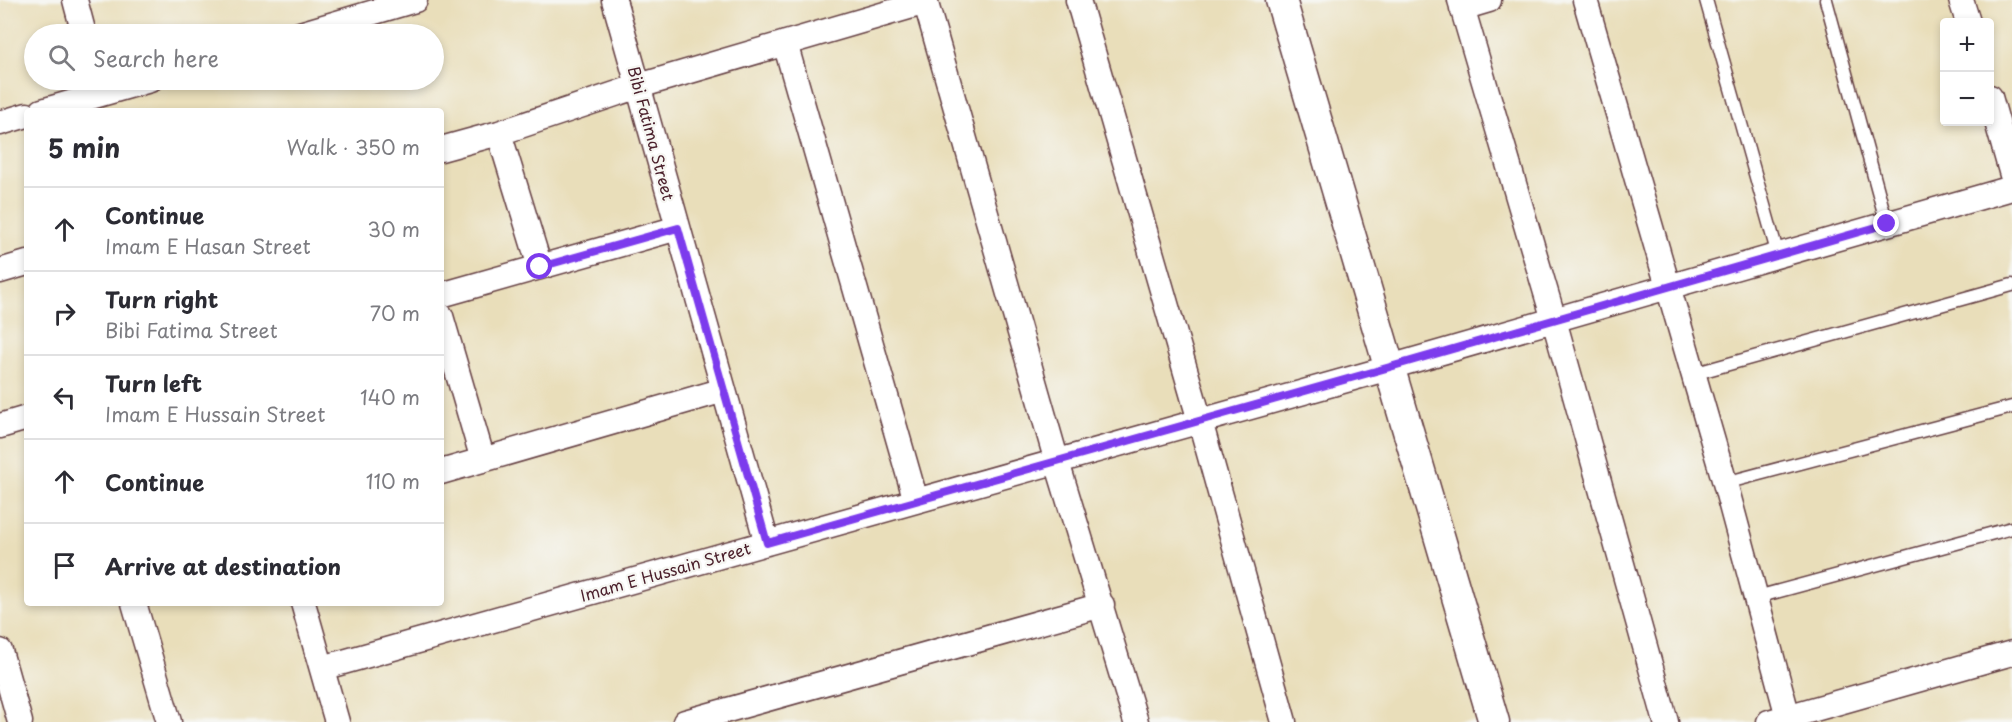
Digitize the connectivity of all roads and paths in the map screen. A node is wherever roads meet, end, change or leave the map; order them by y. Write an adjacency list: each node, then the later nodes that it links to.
1 (75, 0): 14 (street)
2 (415, 0): 15 (street)
3 (614, 0): 17 (street, Bibi Fatima Street)
4 (1078, 0): 43 (street)
5 (1281, 0): 38 (street)
6 (1489, 0): 12 (street)
7 (1585, 0): 34 (street)
8 (1706, 0): 29 (lane)
9 (1826, 0): 27 (lane)
10 (1961, 0): 13 (street)
11 (926, 1): 16 (street); 46 (street)
12 (1461, 4): 36 (street)
13 (1967, 18)
14 (81, 24)
15 (334, 24)
16 (785, 43): 17 (street); 49 (street)
17 (639, 86): 23 (street); 28 (street, Bibi Fatima Street)
18 (92, 90): 19 (street)
19 (49, 108)
20 (1994, 114): 25 (street)
21 (24, 116): 22 (street)
22 (0, 123)
23 (499, 133): 24 (street); 31 (street)
24 (444, 148)
25 (2012, 175)
26 (2012, 188): 27 (street, Imam E Hussain Street)
27 (1887, 224): 29 (street, Imam E Hussain Street)
28 (678, 228): 31 (street); 40 (street, Bibi Fatima Street)
29 (1779, 255): 34 (street, Imam E Hussain Street)
30 (24, 264): 32 (street)
31 (540, 267): 35 (street)
32 (0, 271)
33 (2012, 285): 39 (lane)
34 (1668, 287): 36 (street, Imam E Hussain Street); 39 (street)
35 (444, 294)
36 (1554, 320): 38 (street, Imam E Hussain Street); 67 (street)
37 (444, 326): 45 (street)
38 (1390, 368): 43 (street, Imam E Hussain Street); 66 (street)
39 (1693, 374): 48 (street)
40 (724, 390): 45 (street); 51 (street, Bibi Fatima Street)
41 (2012, 408): 48 (lane)
42 (24, 419): 44 (street)
43 (1200, 421): 46 (street, Imam E Hussain Street); 65 (street)
44 (0, 426)
45 (483, 460): 47 (street)
46 (1057, 462): 49 (street, Imam E Hussain Street); 53 (street)
47 (444, 471)
48 (1725, 483): 52 (street)
49 (916, 501): 51 (street, Imam E Hussain Street)
50 (2012, 528): 52 (lane)
51 (767, 543): 58 (street, Imam E Hussain Street)
52 (1757, 597): 59 (street)
53 (1101, 605): 63 (street); 64 (street)
54 (135, 606): 61 (street)
55 (304, 606): 58 (street)
56 (0, 651): 60 (street)
57 (2012, 653): 59 (street)
58 (322, 668): 62 (street)
59 (1778, 719)
60 (20, 722)
61 (169, 722)
62 (338, 722)
63 (686, 722)
64 (1136, 722)
65 (1284, 722)
66 (1494, 722)
67 (1666, 722)

